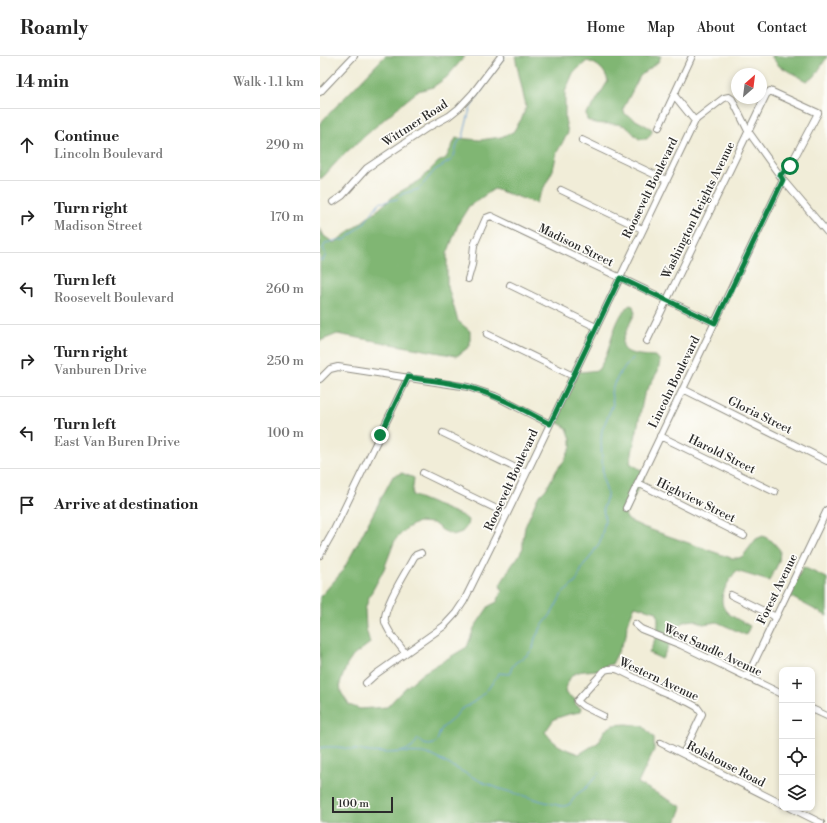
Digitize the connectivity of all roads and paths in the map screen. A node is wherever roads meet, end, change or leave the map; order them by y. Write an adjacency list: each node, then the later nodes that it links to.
1 (354, 56): 4 (street)
2 (501, 56): 14 (street, Wittmer Road)
3 (692, 56): 5 (street)
4 (320, 92)
5 (674, 95): 7 (street); 8 (street)
6 (818, 113): 9 (street, Washington Heights Avenue); 11 (street, Lincoln Boulevard)
7 (695, 121): 9 (street, Roosevelt Boulevard); 12 (street, Roosevelt Boulevard)
8 (659, 127)
9 (748, 131): 11 (street); 20 (street, Washington Heights Avenue)
10 (582, 140): 12 (street)
11 (782, 178): 16 (street); 21 (street, Lincoln Boulevard)
12 (666, 180): 15 (street, Roosevelt Boulevard)
13 (561, 190): 15 (street)
14 (333, 202)
15 (642, 229): 17 (street, Roosevelt Boulevard)
16 (827, 232)
17 (620, 278): 18 (street, Madison Street); 20 (street, Madison Street); 22 (street, Roosevelt Boulevard)
18 (468, 279)
19 (510, 285): 22 (street)
20 (666, 300): 21 (street, Madison Street); 24 (street, Washington Heights Avenue)
21 (715, 323): 28 (street, Lincoln Boulevard)
22 (596, 327): 25 (street, Roosevelt Boulevard)
23 (487, 334): 25 (street)
24 (647, 341)
25 (573, 376): 29 (street, Roosevelt Boulevard)
26 (408, 377): 27 (street); 29 (street); 42 (street)
27 (320, 379)
28 (684, 389): 31 (street, Lincoln Boulevard); 32 (street, Gloria Street)
29 (550, 424): 34 (street, Roosevelt Boulevard)
30 (443, 433): 34 (street)
31 (660, 436): 35 (street, Lincoln Boulevard); 36 (street, Harold Street)
32 (827, 461)
33 (423, 474): 39 (street)
34 (526, 474): 39 (street, Roosevelt Boulevard)
35 (638, 483): 37 (street, Lincoln Boulevard); 40 (street, Highview Street)
36 (775, 492)
37 (626, 508)
38 (827, 510): 44 (street, Forest Avenue)
39 (507, 514): 46 (street, Roosevelt Boulevard)
40 (744, 536)
41 (421, 553): 46 (street)
42 (320, 555)
43 (731, 595): 44 (street)
44 (776, 617): 47 (street, Forest Avenue)
45 (635, 624): 47 (street, West Sandle Avenue)
46 (405, 653): 48 (street, Roosevelt Boulevard)
47 (746, 677): 49 (street, West Sandle Avenue)
48 (366, 683)
49 (779, 693)
50 (815, 712): 52 (street)
51 (603, 716): 54 (street, Western Avenue)
52 (827, 716)
53 (661, 744): 54 (street, Rolshouse Road)
54 (683, 754): 55 (street, Rolshouse Road)
55 (779, 802)
56 (797, 811): 57 (street)
57 (821, 823)

